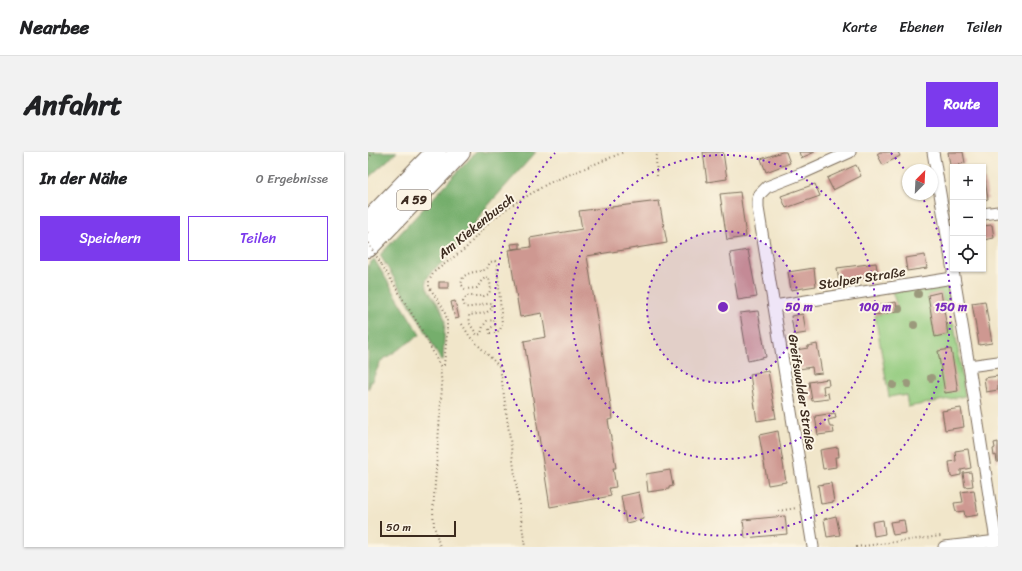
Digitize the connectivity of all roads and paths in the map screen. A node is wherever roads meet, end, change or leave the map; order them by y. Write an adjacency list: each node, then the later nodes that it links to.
1 (374, 152): 8 (path)
2 (436, 152): 13 (highway, A 59)
3 (460, 152): 15 (highway, A 59)
4 (624, 152): 21 (path, Am Kiekenbusch)
5 (658, 152): 9 (path)
6 (850, 152): 18 (street, Greifswalder Straße)
7 (933, 152): 12 (street)
8 (368, 159)
9 (657, 176)
10 (998, 212): 11 (street)
11 (986, 214)
12 (948, 220): 16 (street)
13 (368, 222)
14 (368, 243): 21 (path, bridge)
15 (368, 248)
16 (954, 278): 18 (street, Stolper Straße); 22 (street)
17 (472, 289): 17 (path)
18 (774, 306): 23 (street, Greifswalder Straße)
19 (462, 324): 28 (path)
20 (998, 362): 22 (street)
21 (440, 366): 27 (path)
22 (969, 366): 26 (street)
23 (806, 507): 24 (path); 29 (street, Greifswalder Straße)
24 (778, 511)
25 (948, 535): 30 (path)
26 (997, 541): 31 (street)
27 (440, 547)
28 (525, 547)
29 (813, 547)
30 (856, 547)
31 (944, 547)

